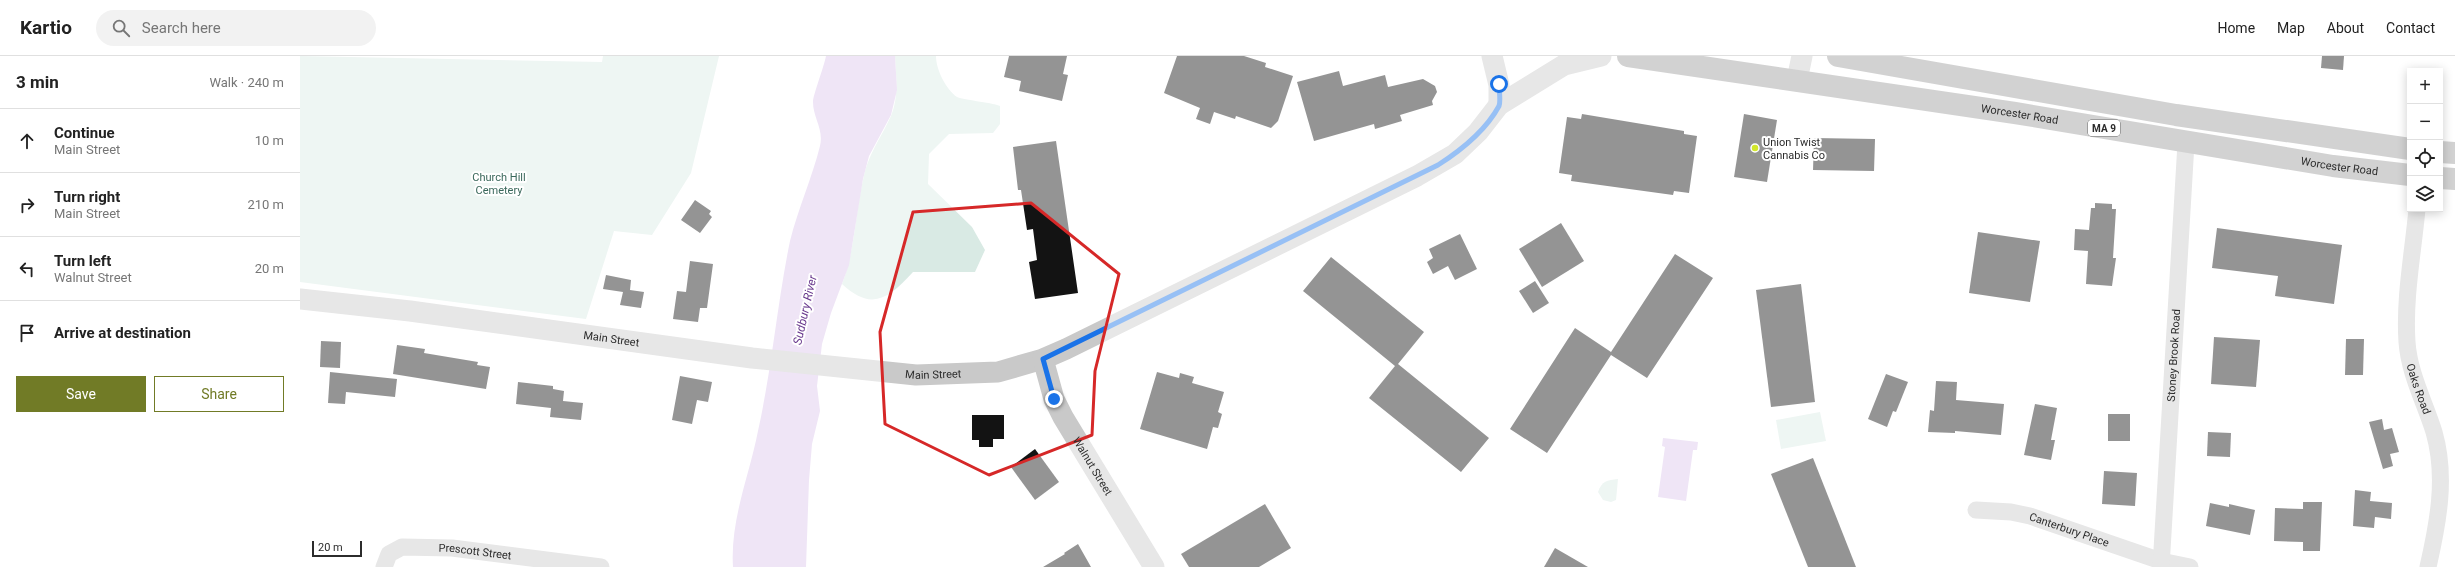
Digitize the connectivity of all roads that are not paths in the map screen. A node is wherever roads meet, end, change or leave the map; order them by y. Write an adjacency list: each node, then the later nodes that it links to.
1 (1492, 56): 7 (street)
2 (1601, 56): 7 (street, Main Street)
3 (1628, 56): 6 (highway, Worcester Road / MA 9)
4 (1802, 56): 6 (street)
5 (1838, 56): 9 (highway, MA 9)
6 (1797, 80): 8 (highway, Worcester Road / MA 9)
7 (1499, 105): 17 (street, Main Street)
8 (2186, 143): 12 (highway, Worcester Road / MA 9); 19 (street, Stoney Brook Road)
9 (2407, 149)
10 (2443, 152): 11 (highway)
11 (2455, 153)
12 (2407, 175)
13 (2443, 178): 14 (highway)
14 (2455, 179)
15 (2417, 212): 24 (street, Oaks Road)
16 (300, 298): 17 (street, Main Street)
17 (1043, 359): 22 (street, Walnut Street)
18 (1976, 510): 19 (street, Canterbury Place)
19 (2161, 564): 23 (street, Canterbury Place)
20 (384, 567): 21 (street, Prescott Street)
21 (601, 567)
22 (1154, 567)
23 (2190, 567)
24 (2428, 567)

